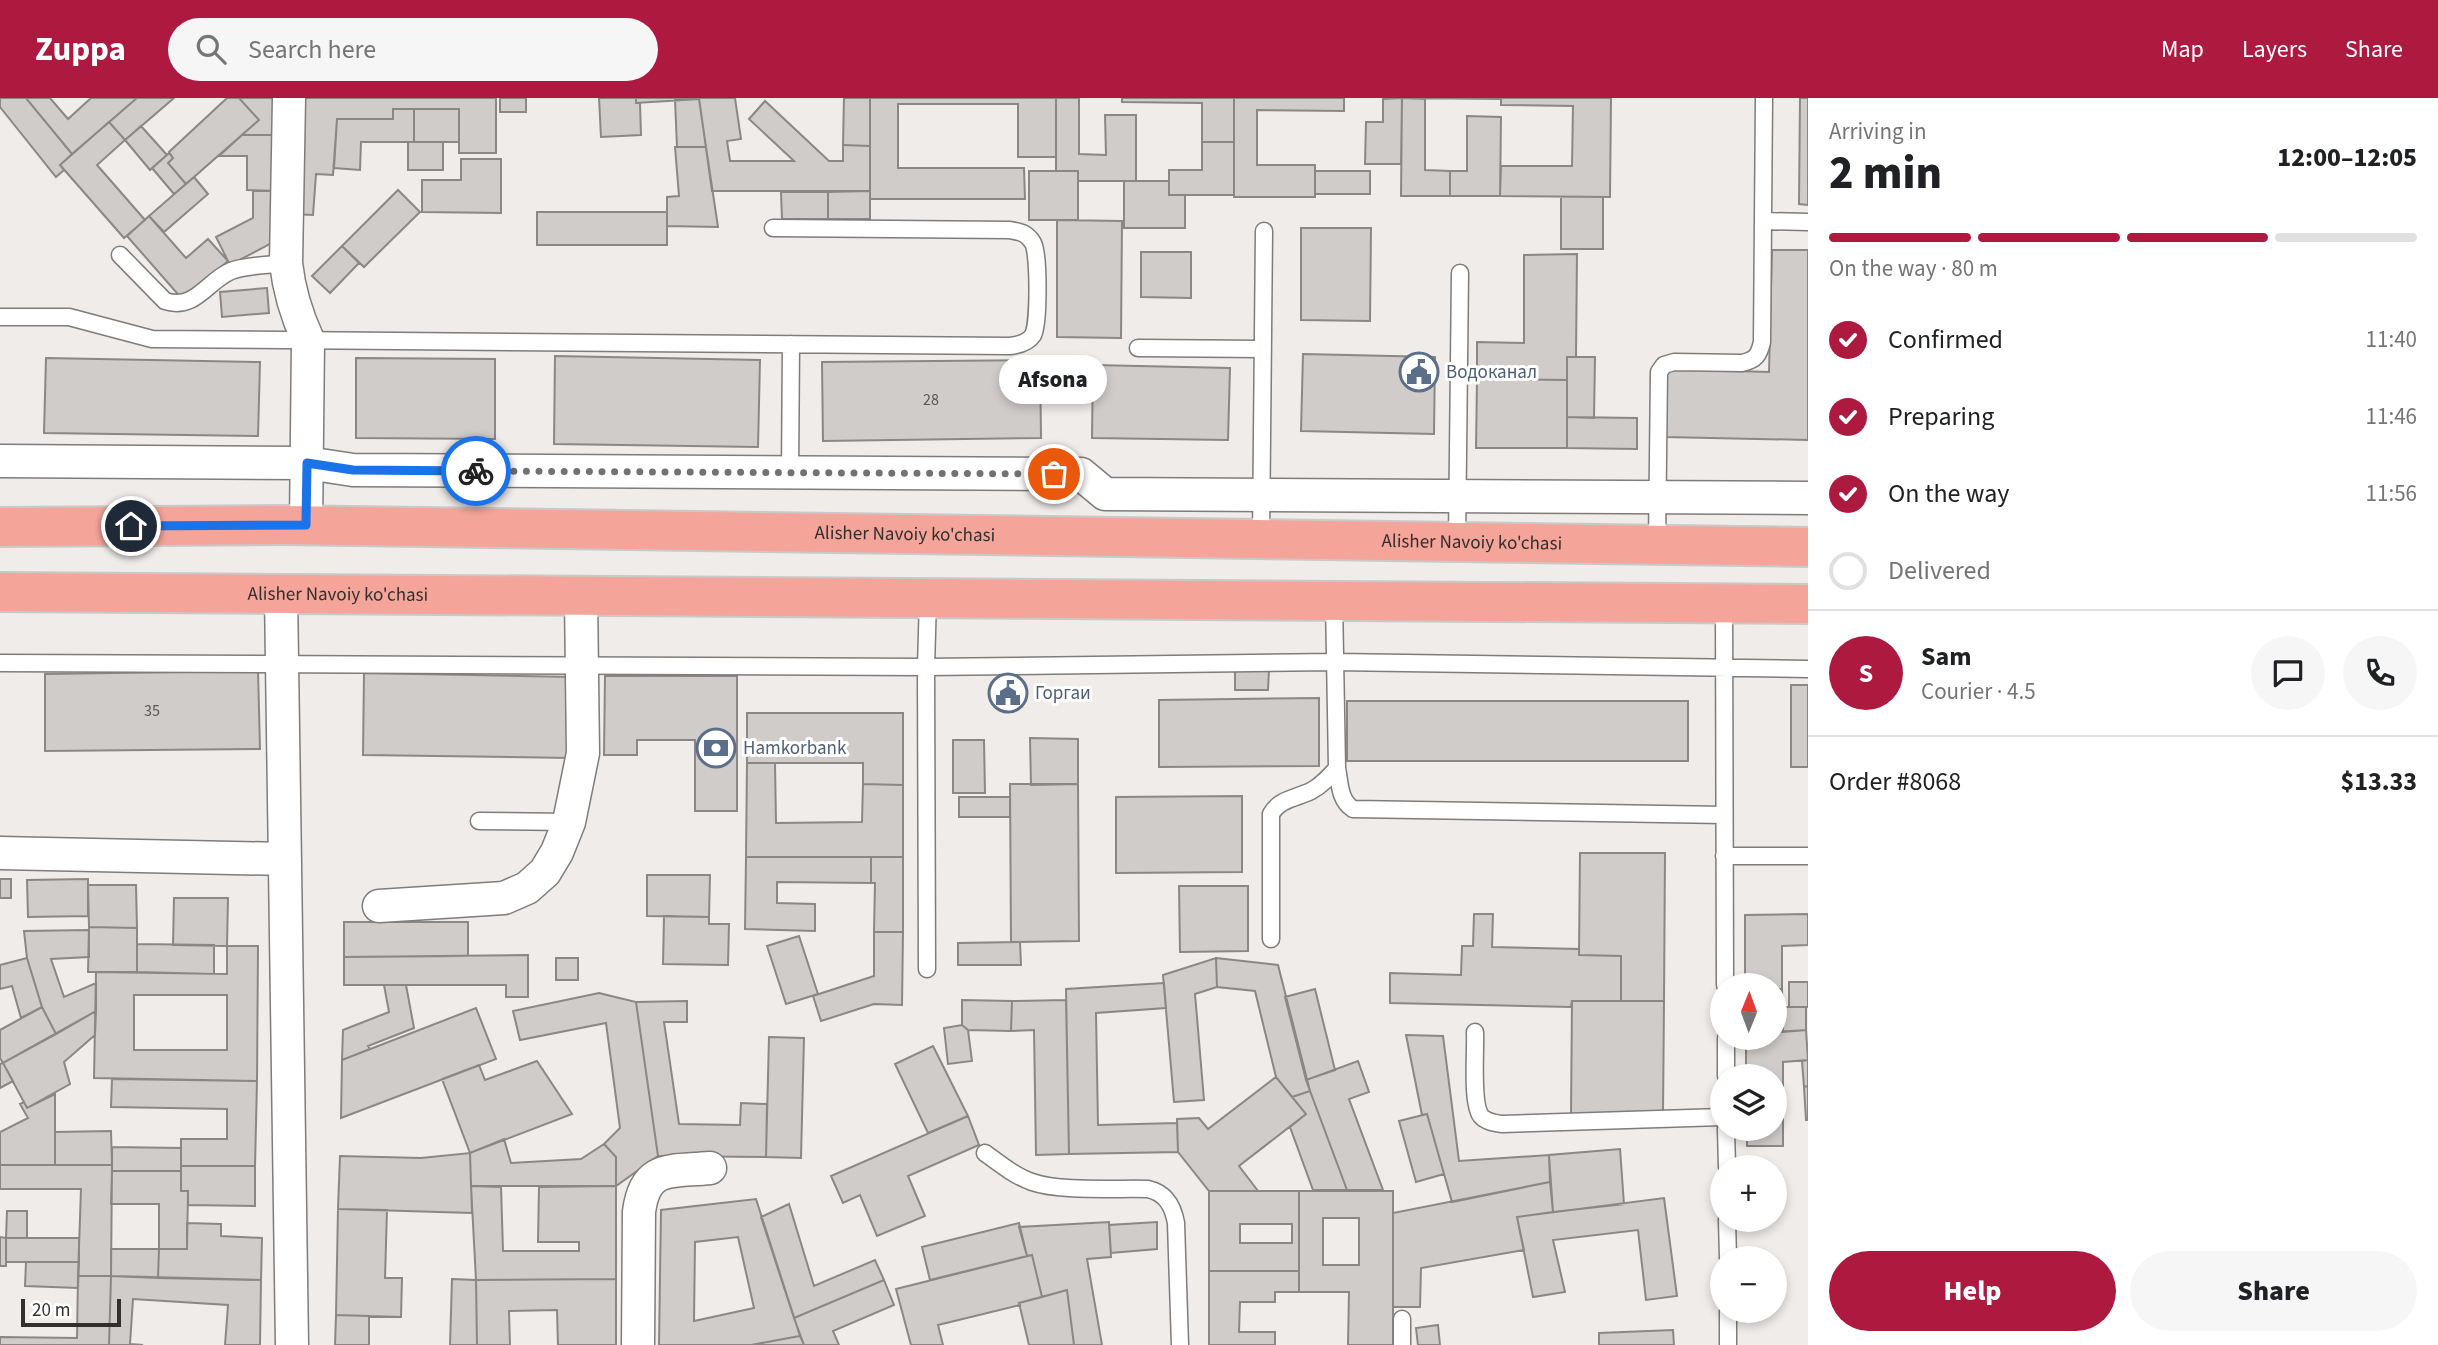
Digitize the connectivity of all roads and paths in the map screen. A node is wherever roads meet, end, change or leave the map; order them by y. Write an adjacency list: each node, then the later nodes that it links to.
1 (289, 98): 8 (street)
2 (1764, 98): 3 (lane)
3 (1763, 221): 4 (lane); 20 (lane)
4 (1808, 222)
5 (773, 228): 12 (lane)
6 (1264, 231): 14 (lane)
7 (120, 256): 8 (lane)
8 (286, 263): 11 (street)
9 (1460, 273): 19 (lane)
10 (0, 317): 11 (lane)
11 (308, 340): 12 (lane); 16 (street)
12 (792, 344): 17 (lane)
13 (1138, 348): 14 (lane)
14 (1263, 349): 18 (lane)
15 (0, 461): 16 (street)
16 (307, 463): 17 (street); 22 (street)
17 (790, 472): 18 (street)
18 (1262, 496): 19 (street); 24 (lane)
19 (1458, 497): 20 (street); 25 (lane)
20 (1657, 498): 21 (street); 26 (lane)
21 (1808, 498)
22 (306, 525): 23 (main road, Alisher Navoiy ko'chasi); 24 (main road, Alisher Navoiy ko'chasi)
23 (0, 527)
24 (1261, 539): 25 (main road, Alisher Navoiy ko'chasi)
25 (1457, 541): 26 (main road, Alisher Navoiy ko'chasi)
26 (1657, 544): 27 (main road, Alisher Navoiy ko'chasi)
27 (1808, 547)
28 (0, 592): 29 (main road, Alisher Navoiy ko'chasi)
29 (281, 593): 30 (main road, Alisher Navoiy ko'chasi); 37 (street)
30 (581, 596): 31 (main road, Alisher Navoiy ko'chasi); 38 (street)
31 (929, 598): 32 (main road, Alisher Navoiy ko'chasi); 39 (lane)
32 (1334, 600): 33 (main road, Alisher Navoiy ko'chasi); 35 (lane)
33 (1724, 603): 34 (main road, Alisher Navoiy ko'chasi); 40 (lane)
34 (1808, 604)
35 (1335, 662): 39 (lane); 40 (lane); 42 (lane)
36 (0, 663): 37 (lane)
37 (282, 663): 38 (lane); 49 (street)
38 (581, 665): 39 (lane); 45 (street)
39 (926, 667): 52 (lane)
40 (1724, 669): 41 (lane); 43 (lane)
41 (1808, 669)
42 (1337, 768): 43 (lane); 51 (lane)
43 (1724, 815): 47 (lane)
44 (479, 821): 45 (lane)
45 (569, 822): 50 (street)
46 (0, 853): 49 (street)
47 (1724, 856): 48 (lane); 53 (lane)
48 (1808, 856)
49 (285, 859): 60 (street)
50 (379, 906)
51 (1270, 939)
52 (927, 970)
53 (1725, 973)
54 (1475, 1032): 55 (lane)
55 (1710, 1117)
56 (985, 1153): 62 (lane)
57 (710, 1168): 61 (street)
58 (1402, 1319): 63 (lane)
59 (1728, 1323): 64 (lane)
60 (292, 1345)
61 (638, 1345)
62 (1180, 1345)
63 (1402, 1345)
64 (1728, 1345)

